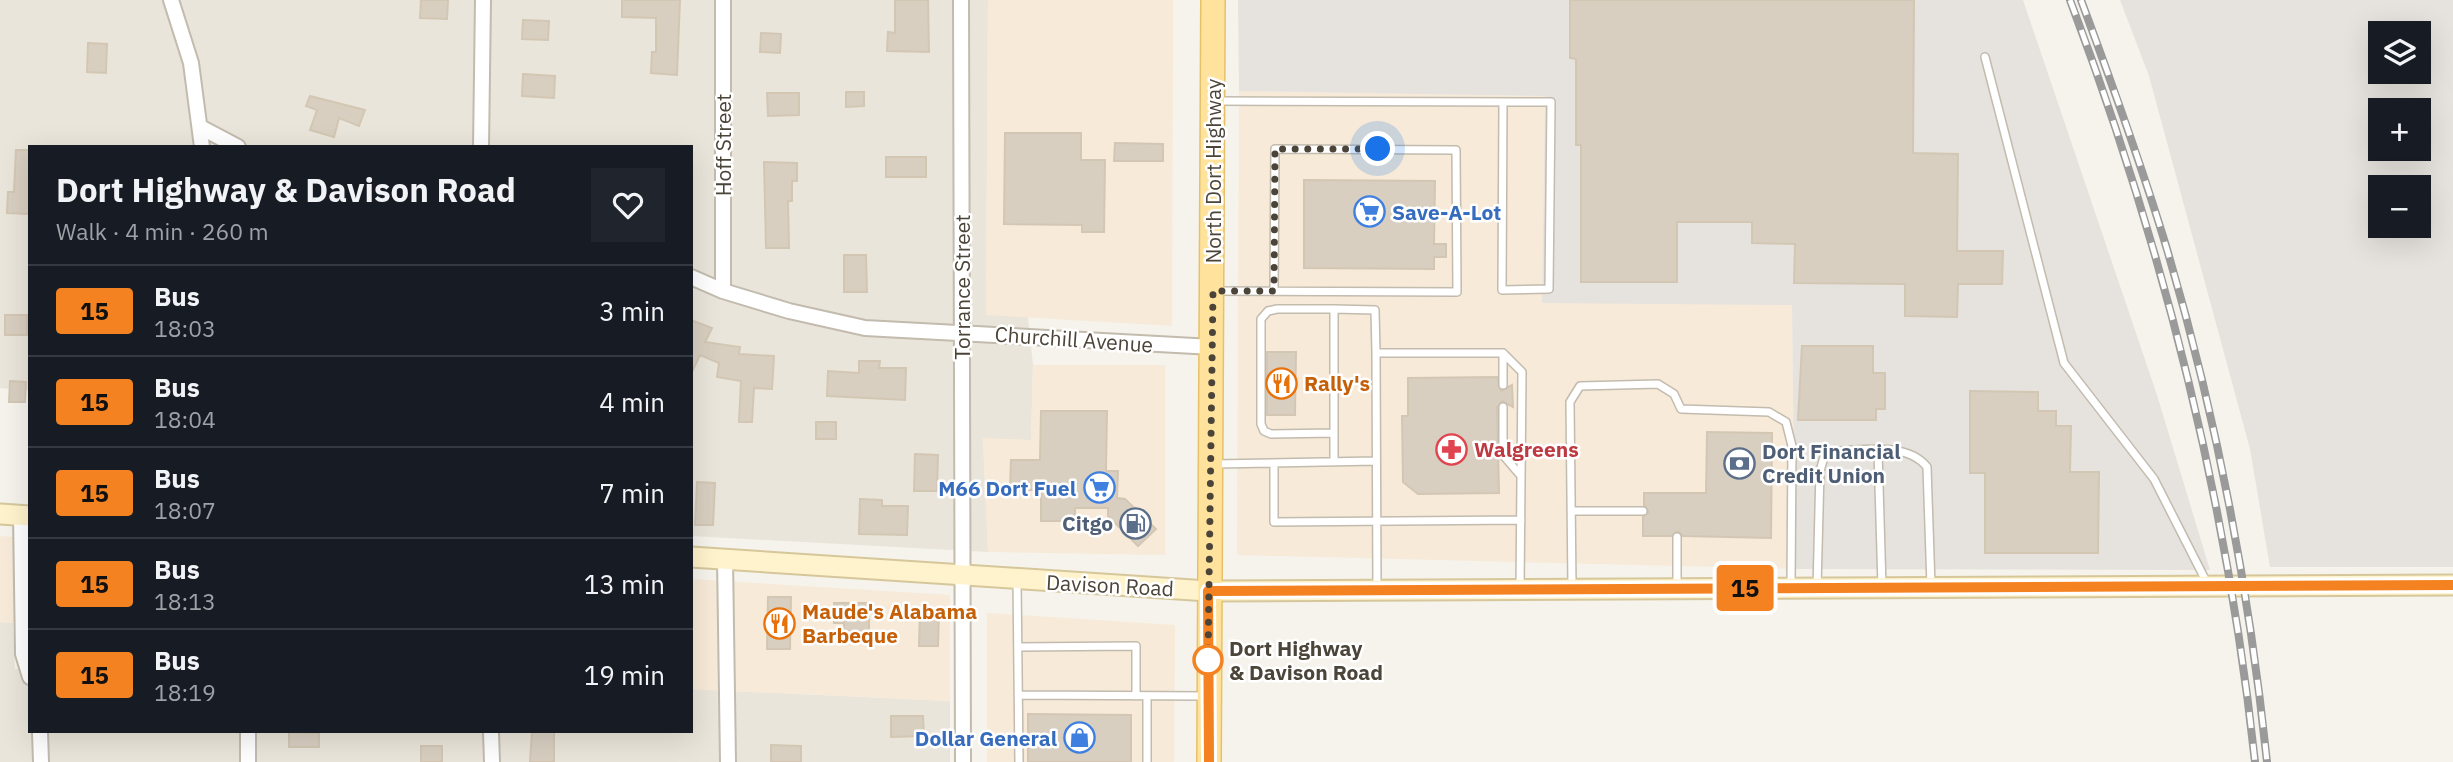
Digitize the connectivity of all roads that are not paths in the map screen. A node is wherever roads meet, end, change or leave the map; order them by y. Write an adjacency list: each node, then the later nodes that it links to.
1 (171, 0): 9 (street)
2 (483, 0): 12 (street)
3 (723, 0): 14 (street, Hoff Street)
4 (961, 0): 18 (street, Torrance Street)
5 (1213, 0): 7 (main road, North Dort Highway)
6 (1985, 57): 43 (lane)
7 (1213, 102): 8 (lane); 15 (main road, North Dort Highway)
8 (1503, 102): 8 (lane)
9 (202, 128): 10 (street); 11 (street)
10 (202, 145)
11 (234, 145)
12 (481, 145)
13 (693, 278): 14 (street, Churchill Avenue)
14 (723, 291): 18 (street, Churchill Avenue)
15 (1213, 291): 16 (lane); 19 (main road, North Dort Highway)
16 (1274, 291): 16 (lane)
17 (1334, 309): 20 (lane); 24 (lane); 24 (lane)
18 (962, 331): 19 (street, Churchill Avenue); 40 (street, Torrance Street)
19 (1213, 347): 29 (main road, North Dort Highway)
20 (1376, 353): 21 (lane); 26 (lane)
21 (1503, 353): 22 (lane); 30 (lane)
22 (1503, 385)
23 (1503, 407): 30 (lane)
24 (1334, 433): 27 (lane)
25 (1878, 451): 44 (lane); 45 (lane); 48 (lane)
26 (1376, 461): 27 (lane); 35 (lane)
27 (1334, 462): 28 (lane)
28 (1274, 463): 29 (lane); 35 (lane)
29 (1210, 464): 52 (main road, North Dort Highway)
30 (1521, 477): 36 (lane)
31 (1573, 511): 32 (lane); 47 (lane); 50 (lane)
32 (1643, 511)
33 (0, 514): 34 (main road)
34 (25, 515): 54 (street)
35 (1376, 520): 36 (lane); 51 (lane)
36 (1521, 520): 49 (lane)
37 (1676, 537): 46 (lane)
38 (693, 557): 39 (main road, Davison Road)
39 (726, 559): 40 (main road, Davison Road); 65 (street)
40 (962, 574): 41 (main road, Davison Road); 66 (street, Torrance Street)
41 (1017, 580): 52 (main road, Davison Road); 53 (lane)
42 (2453, 584): 43 (main road, Davison Road)
43 (2208, 586): 45 (main road, Davison Road)
44 (1882, 587): 45 (main road, Davison Road); 48 (main road, Davison Road)
45 (1931, 587)
46 (1677, 588): 47 (main road, Davison Road); 50 (main road, Davison Road)
47 (1791, 588): 48 (main road, Davison Road)
48 (1817, 588)
49 (1520, 589): 50 (main road, Davison Road); 51 (main road, Davison Road)
50 (1572, 589)
51 (1377, 590): 52 (main road, Davison Road)
52 (1208, 591): 58 (main road, North Dort Highway)
53 (1017, 647): 55 (lane); 56 (lane)
54 (28, 670)
55 (1018, 695): 56 (lane); 67 (lane)
56 (1136, 696): 57 (lane)
57 (1147, 696): 58 (lane); 68 (lane)
58 (1208, 696): 69 (main road, North Dort Highway)
59 (40, 733): 62 (street)
60 (248, 733): 63 (street)
61 (491, 733): 64 (street)
62 (41, 762)
63 (248, 762)
64 (492, 762)
65 (728, 762)
66 (963, 762)
67 (1019, 762)
68 (1147, 762)
69 (1209, 762)

